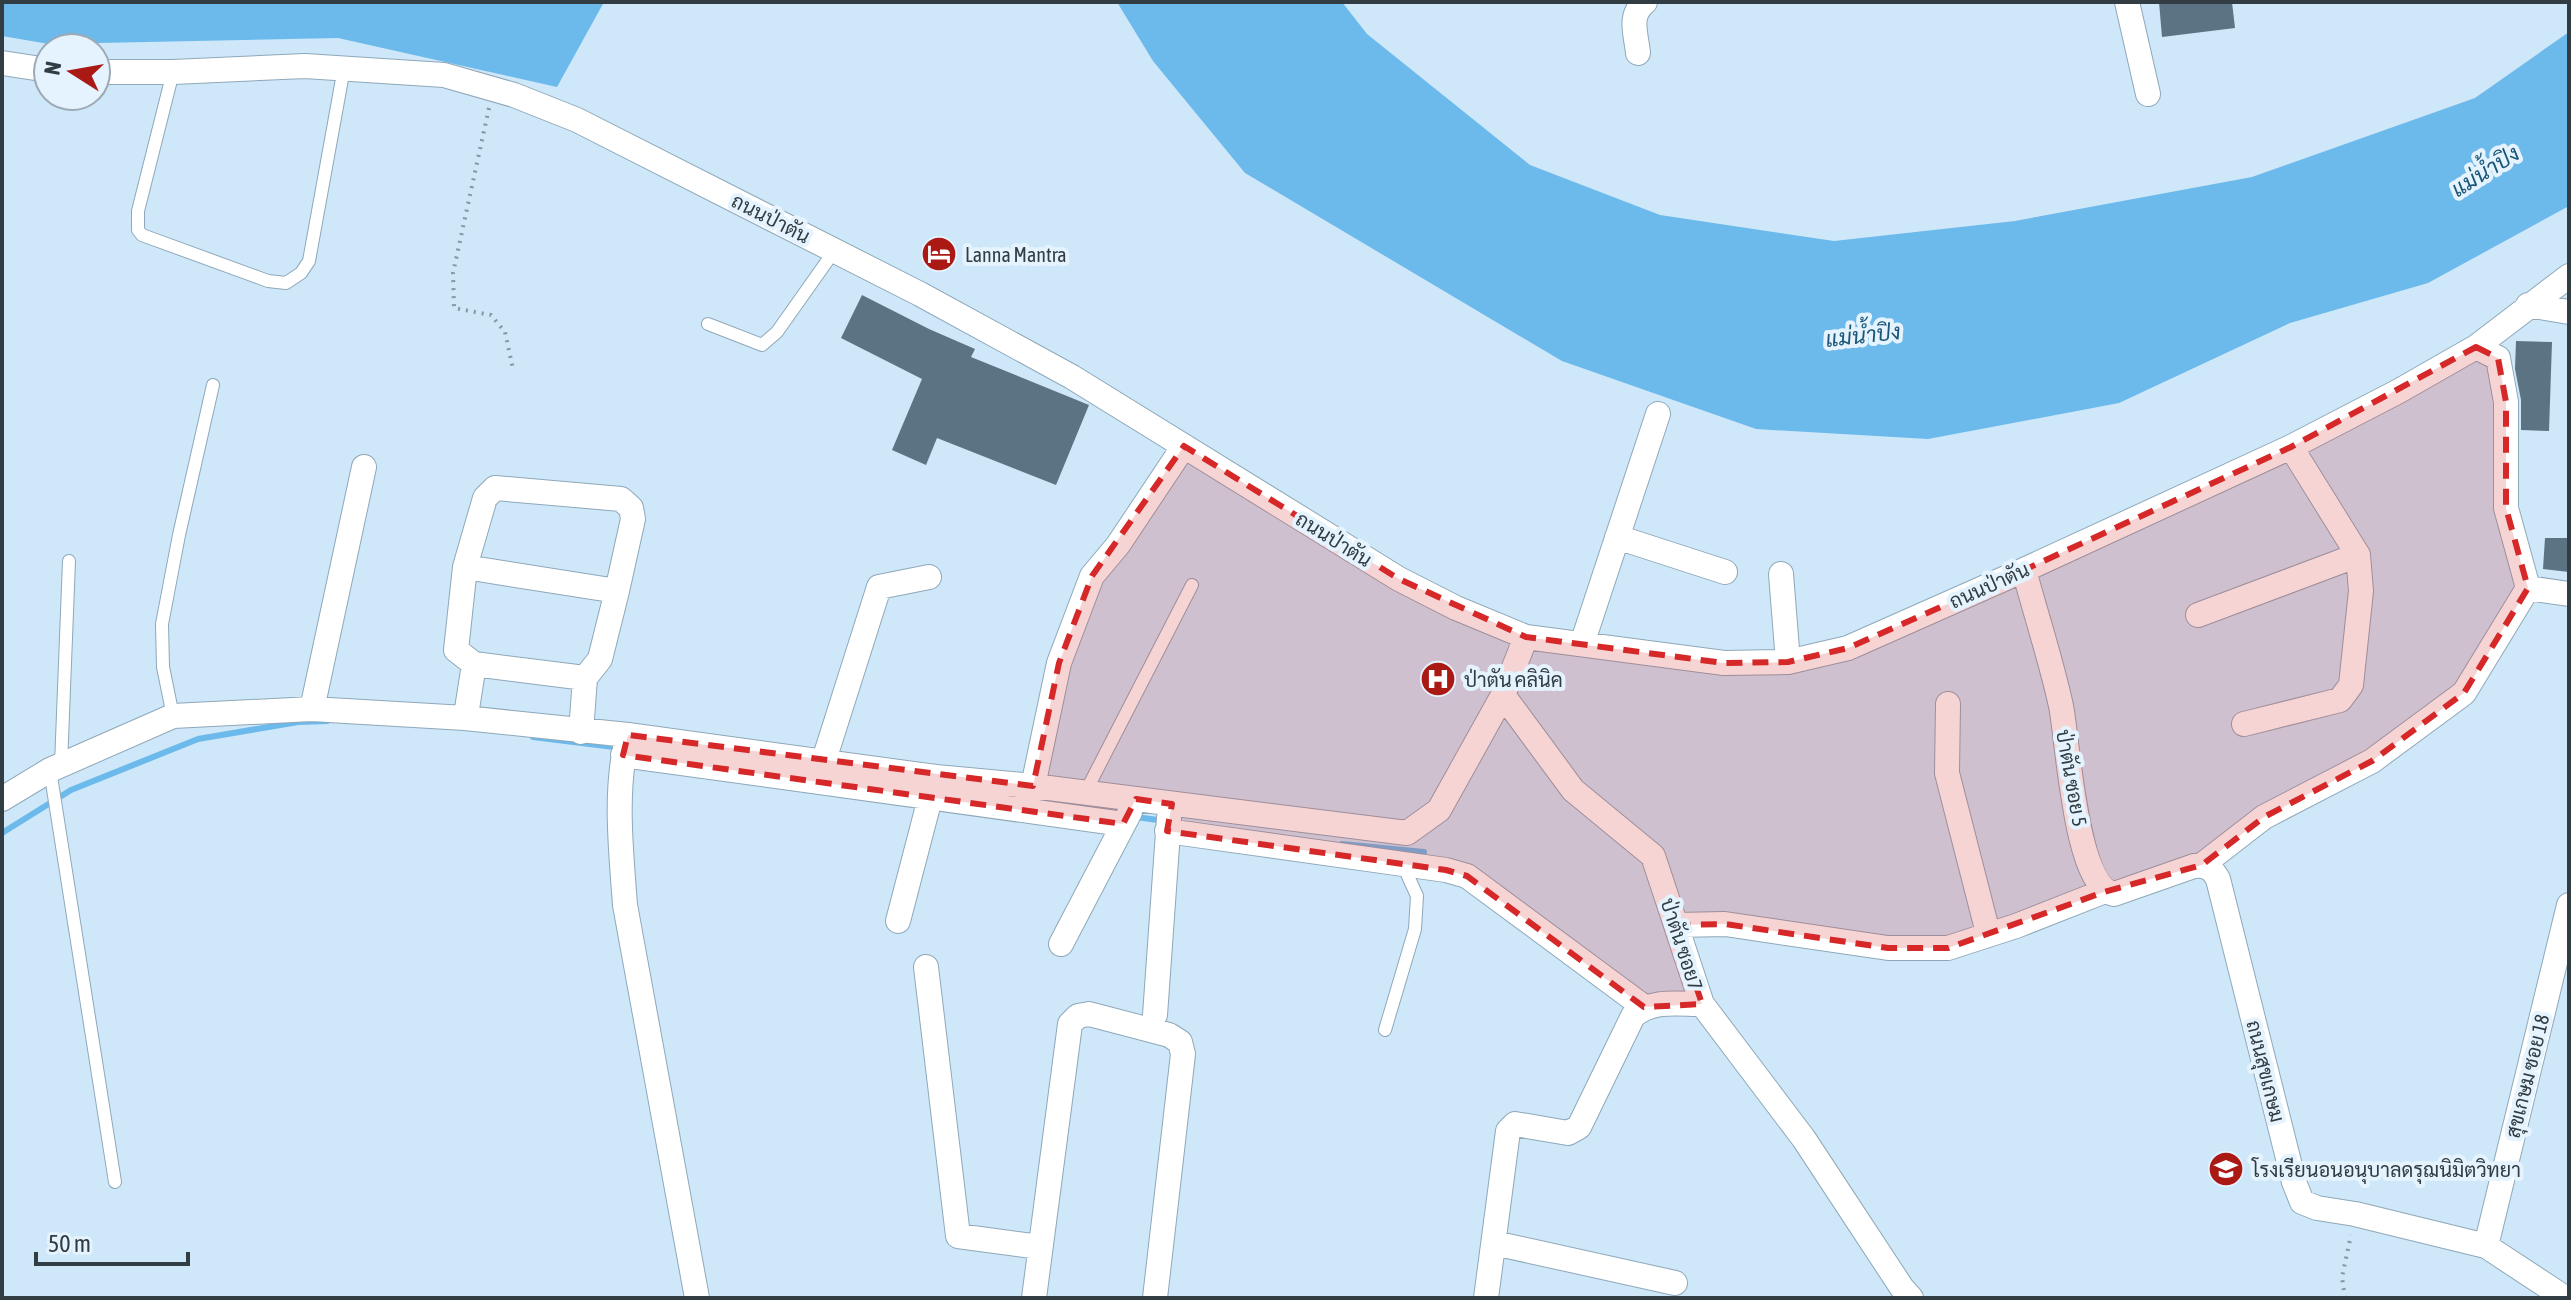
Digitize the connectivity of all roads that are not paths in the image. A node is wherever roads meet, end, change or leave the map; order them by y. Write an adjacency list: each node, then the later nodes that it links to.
1 (1645, 2): 3 (street)
2 (2127, 2): 9 (street)
3 (1638, 53)
4 (2, 63): 5 (street)
5 (32, 68)
6 (344, 68): 8 (street, ถนนป่าตัน); 8 (lane); 10 (street, ถนนป่าตัน)
7 (112, 72): 8 (street, ถนนป่าตัน)
8 (173, 72)
9 (2148, 94)
10 (835, 250): 14 (lane); 18 (street, ถนนป่าตัน)
11 (2569, 276): 12 (street, ถนนป่าตัน)
12 (2528, 305): 13 (street); 15 (street, ถนนป่าตัน)
13 (2569, 312)
14 (708, 324)
15 (2476, 347): 19 (street, ถนนป่าตัน); 30 (street)
16 (213, 385): 43 (lane)
17 (1658, 414): 21 (street)
18 (1184, 446): 34 (street, ถนนป่าตัน); 49 (street)
19 (2291, 447): 22 (street); 25 (street, ถนนป่าตัน)
20 (364, 467): 41 (street)
21 (1617, 537): 26 (street); 35 (street)
22 (2358, 555): 33 (street); 44 (street)
23 (69, 561): 47 (lane)
24 (465, 567): 31 (street); 31 (street); 37 (street)
25 (2024, 570): 36 (street, ถนนป่าตัน); 63 (street, ป่าตัน ซอย 5)
26 (1725, 572)
27 (1781, 574): 36 (street)
28 (929, 577): 48 (street)
29 (1192, 585): 51 (lane)
30 (2528, 588): 32 (street); 62 (street)
31 (617, 591): 38 (street)
32 (2569, 594)
33 (2198, 615)
34 (1526, 637): 35 (street, ถนนป่าตัน); 39 (street)
35 (1582, 644): 36 (street, ถนนป่าตัน)
36 (1788, 662)
37 (474, 664): 38 (street); 42 (street)
38 (585, 678): 45 (street)
39 (1503, 695): 59 (street); 66 (street, ป่าตัน ซอย7)
40 (1948, 704): 67 (street)
41 (312, 709): 43 (street); 45 (street)
42 (467, 709)
43 (173, 716): 47 (street)
44 (2244, 724)
45 (581, 732): 46 (street)
46 (625, 745): 48 (street); 80 (street)
47 (55, 768): 52 (street); 74 (lane)
48 (822, 771): 50 (street)
49 (1033, 786): 50 (street); 51 (street); 55 (street)
50 (932, 787): 55 (street); 65 (street)
51 (1085, 793): 53 (street)
52 (2, 799)
53 (1136, 799): 54 (street); 57 (street)
54 (1172, 804): 56 (street); 58 (street)
55 (1021, 810): 57 (street)
56 (1258, 814): 59 (street); 60 (street)
57 (1123, 824): 68 (street)
58 (1167, 831): 60 (street); 72 (street)
59 (1407, 833): 61 (street)
60 (1257, 844): 61 (street)
61 (1403, 865): 71 (street); 73 (lane)
62 (2198, 866): 63 (street); 76 (street, ถนนสุขเกษม)
63 (2105, 891): 67 (street)
64 (2569, 905): 76 (street, สุขเกษม ซอย 18)
65 (898, 921)
66 (1676, 925): 67 (street); 70 (street, ป่าตัน ซอย7)
67 (1988, 933)
68 (1061, 944)
69 (926, 967): 77 (street)
70 (1702, 1004): 71 (street); 79 (street, ป่าตัน ซอย7)
71 (1644, 1007): 75 (street)
72 (1155, 1015)
73 (1385, 1030)
74 (115, 1182)
75 (1494, 1243): 78 (street); 83 (street)
76 (2486, 1246): 84 (street, ถนนสุขเกษม)
77 (1040, 1247): 81 (street); 82 (street)
78 (1675, 1283)
79 (1903, 1295)
80 (697, 1298)
81 (1034, 1298)
82 (1155, 1298)
83 (1486, 1298)
84 (2565, 1298)

